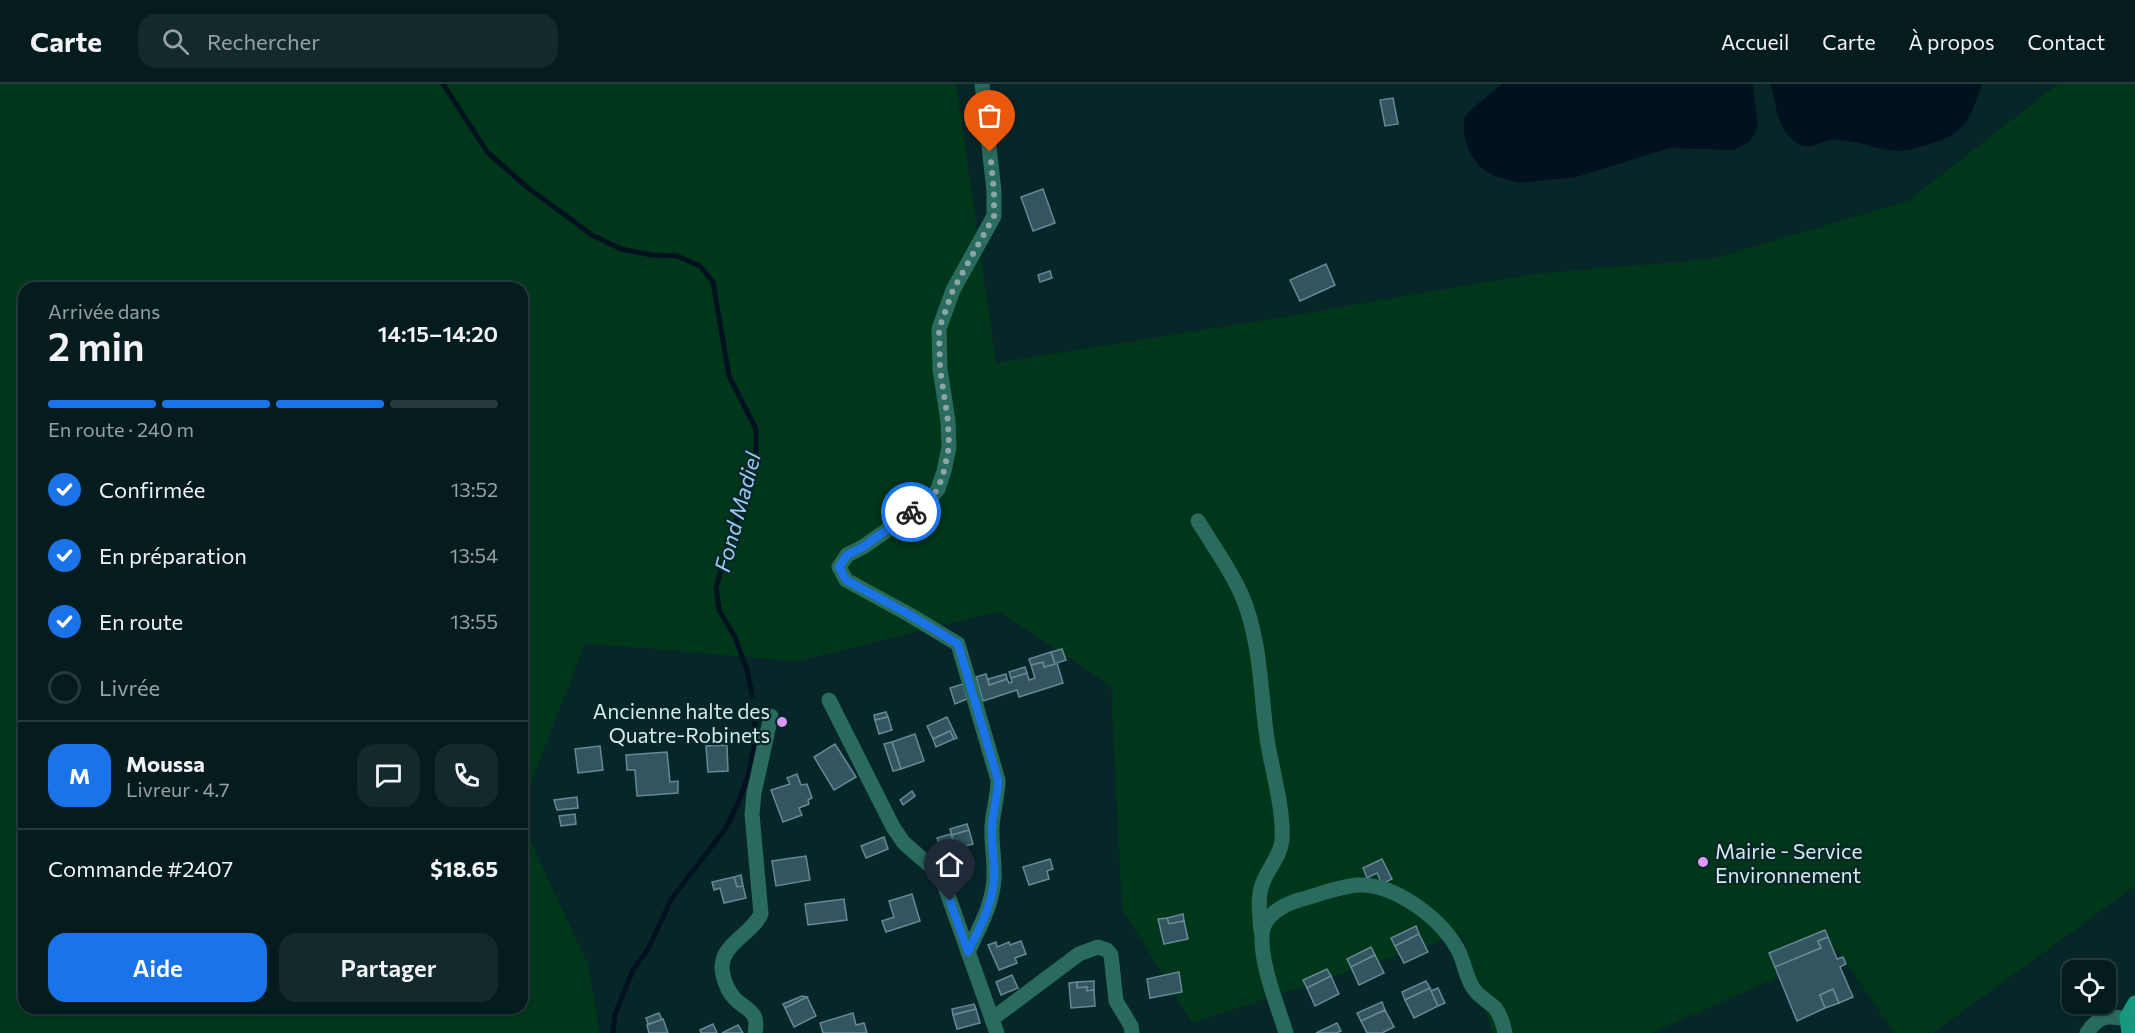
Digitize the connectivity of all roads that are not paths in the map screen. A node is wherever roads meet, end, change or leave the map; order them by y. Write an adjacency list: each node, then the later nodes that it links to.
1 (982, 84): 6 (street)
2 (1198, 521): 5 (street)
3 (829, 700): 6 (street)
4 (771, 716): 10 (street)
5 (1262, 934): 12 (street); 13 (street)
6 (968, 952): 8 (street)
7 (2135, 1004): 9 (main road)
8 (995, 1026): 11 (street)
9 (2128, 1026): 14 (street)
10 (755, 1033)
11 (1132, 1033)
12 (1286, 1033)
13 (1505, 1033)
14 (2087, 1033)

